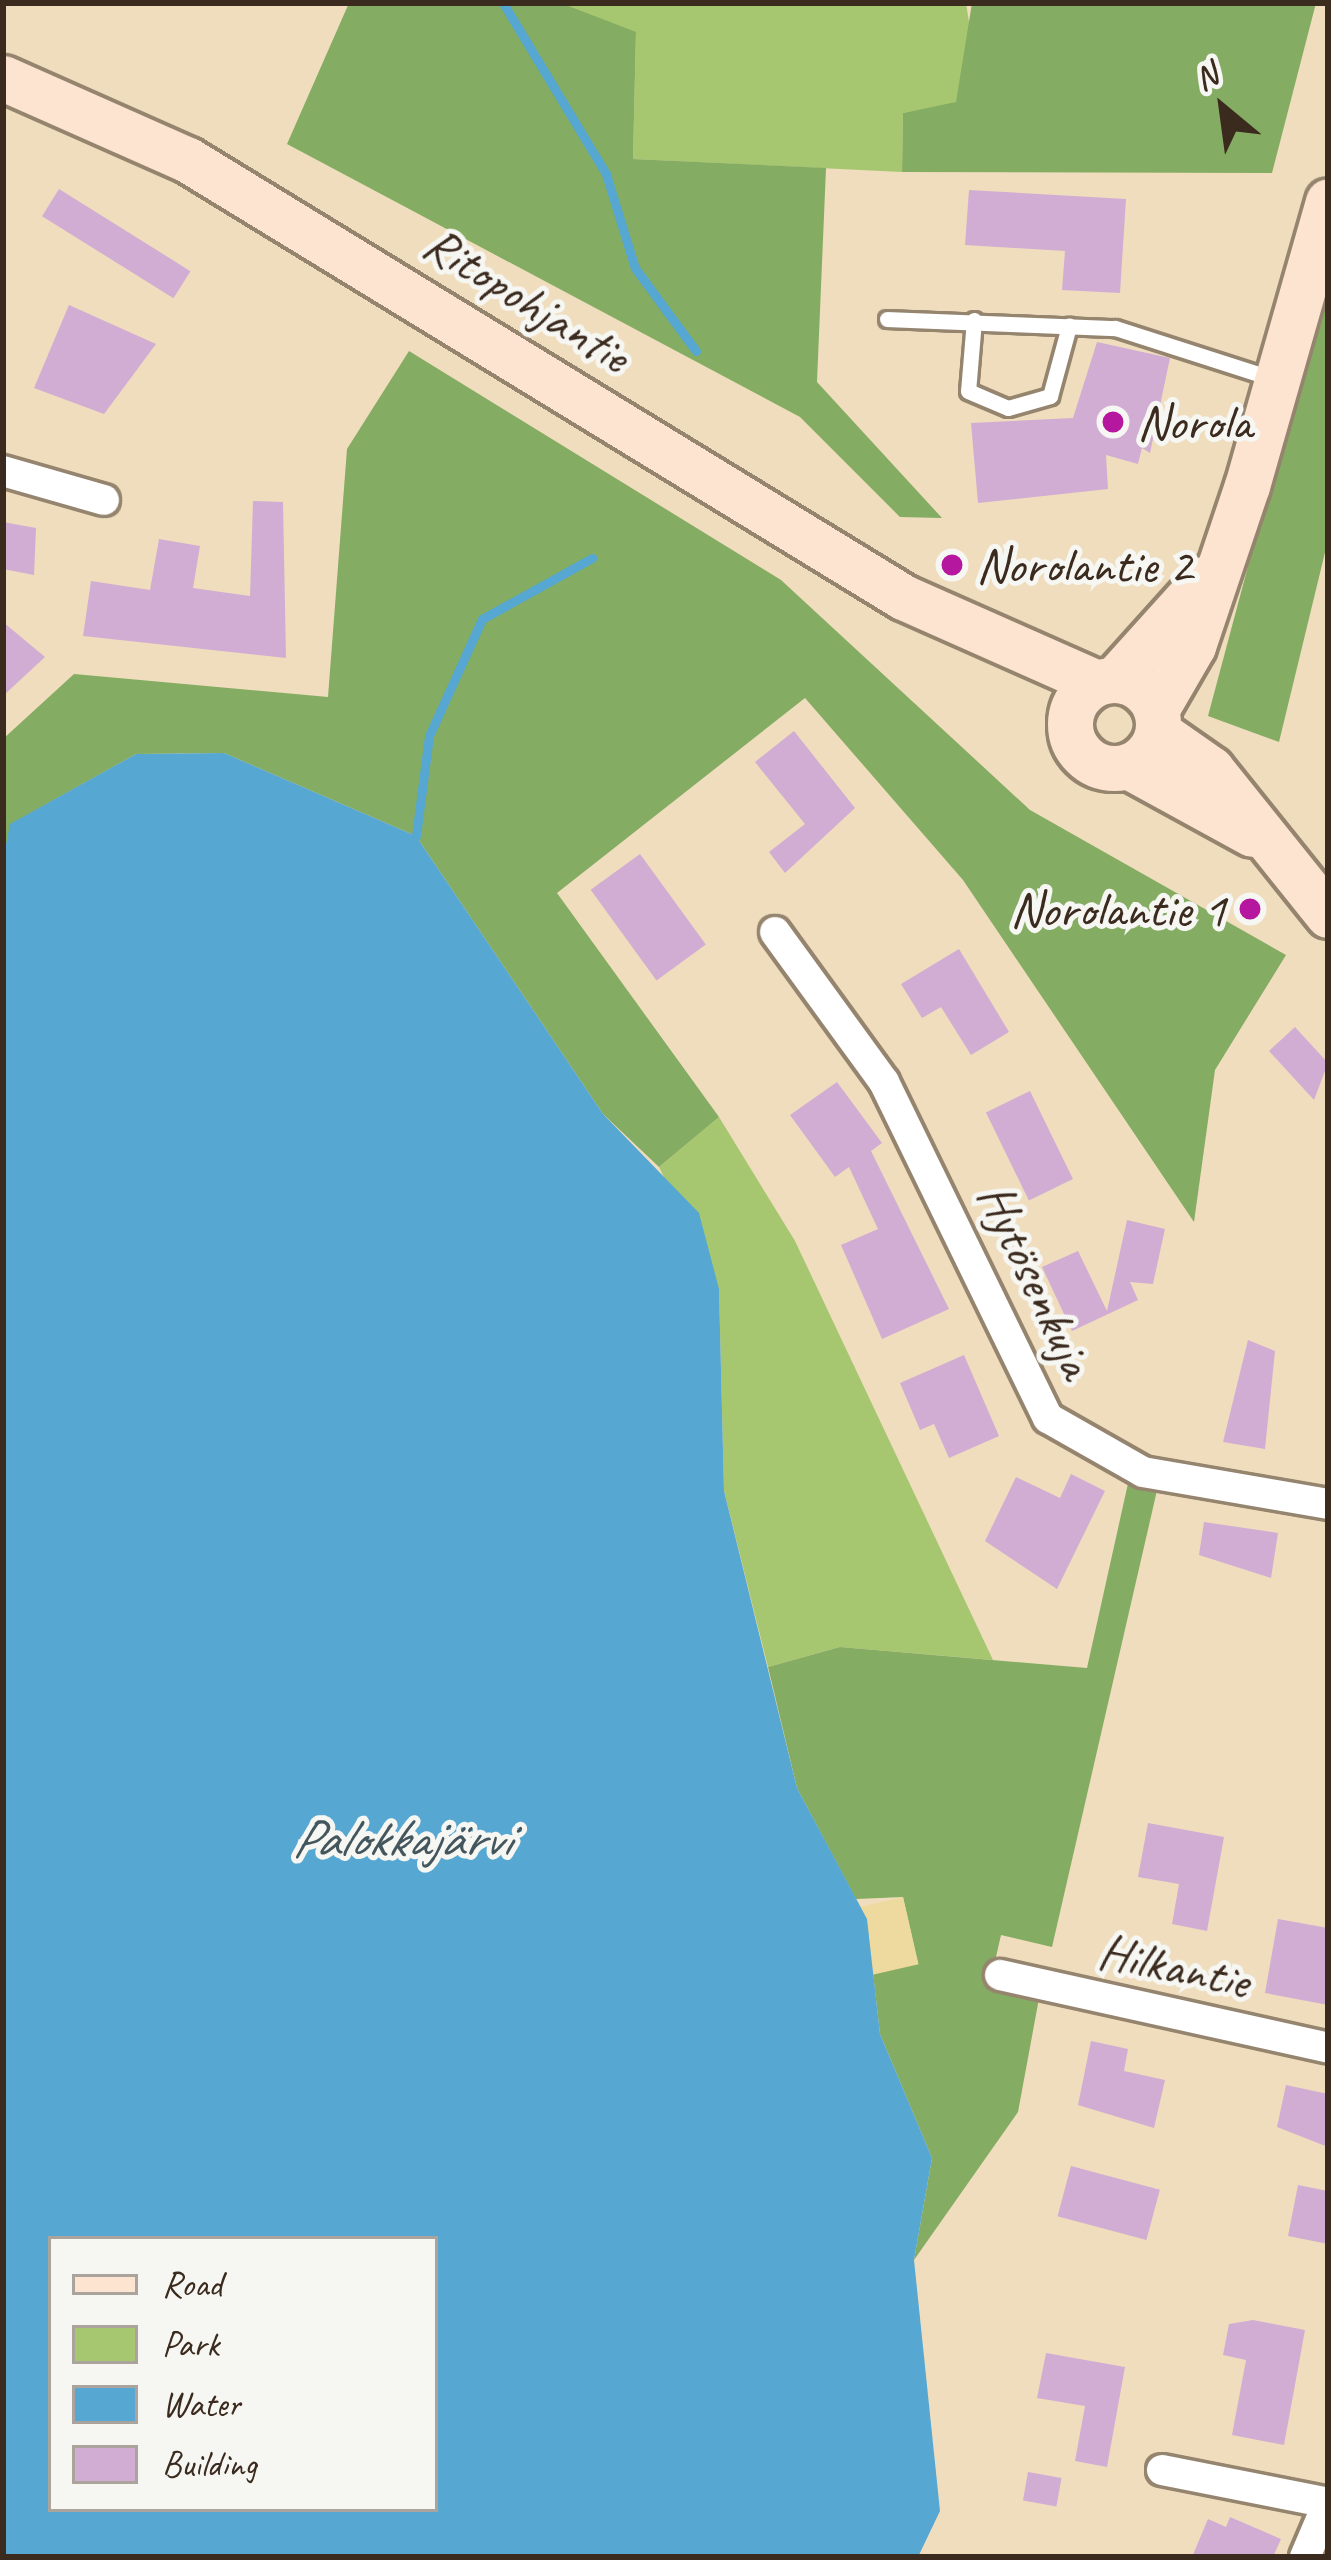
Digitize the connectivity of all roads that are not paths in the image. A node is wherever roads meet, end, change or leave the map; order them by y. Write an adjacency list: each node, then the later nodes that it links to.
1 (3, 78): 10 (main road, Ritopohjantie)
2 (1328, 201): 6 (main road)
3 (887, 319): 4 (lane)
4 (974, 320): 5 (lane); 5 (lane)
5 (1069, 326): 6 (lane)
6 (1280, 381): 9 (main road)
7 (3, 471): 8 (street)
8 (104, 500)
9 (1216, 567): 10 (main road); 11 (main road)
10 (1094, 691): 11 (main road, Ritopohjantie); 11 (main road)
11 (1147, 736): 12 (main road)
12 (1328, 915)
13 (775, 932): 14 (street, Hytösenkuja)
14 (1328, 1504)
15 (1000, 1975): 16 (street, Hilkantie)
16 (1328, 2048)
17 (1162, 2470): 18 (street)
18 (1328, 2503): 19 (street)
19 (1305, 2557)

